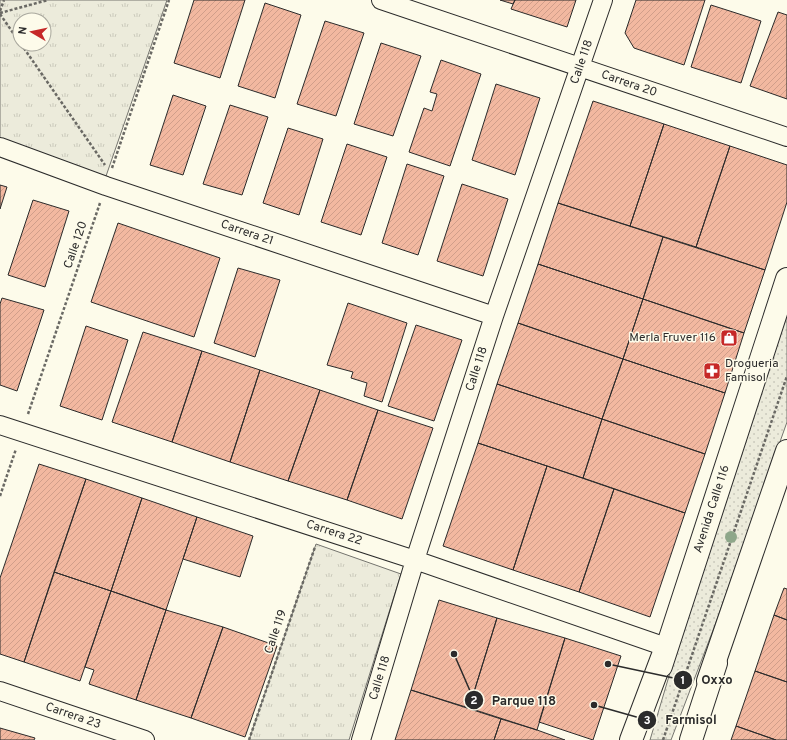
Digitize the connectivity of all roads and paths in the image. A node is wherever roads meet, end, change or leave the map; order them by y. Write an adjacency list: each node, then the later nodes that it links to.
1 (4, 0): 6 (path)
2 (48, 0): 6 (path)
3 (169, 0): 12 (path, Calle 120)
4 (381, 0): 9 (street, Carrera 20)
5 (603, 0): 9 (street, Calle 118)
6 (0, 13): 7 (path)
7 (12, 31)
8 (26, 52): 12 (path)
9 (580, 67): 10 (street, Carrera 20); 14 (street, Calle 118)
10 (787, 136)
11 (0, 147): 12 (street, Carrera 21)
12 (108, 179): 14 (street, Carrera 21); 17 (path, Calle 120)
13 (787, 279): 22 (main road, Avenida Calle 116)
14 (494, 316): 21 (street, Calle 118)
15 (787, 376): 30 (path)
16 (0, 425): 17 (street, Carrera 22)
17 (22, 432): 19 (path, Calle 120); 20 (street, Carrera 22)
18 (787, 451): 23 (main road)
19 (0, 496)
20 (323, 530): 21 (street, Carrera 22); 26 (path, Calle 119)
21 (415, 560): 22 (street, Carrera 22); 27 (street, Calle 118)
22 (666, 646): 28 (main road); 29 (main road, Avenida Calle 116)
23 (716, 663): 31 (main road); 32 (main road)
24 (0, 691): 25 (street, Carrera 23)
25 (145, 740)
26 (249, 740)
27 (361, 740)
28 (631, 740)
29 (640, 740)
30 (663, 740)
31 (684, 740)
32 (691, 740)

